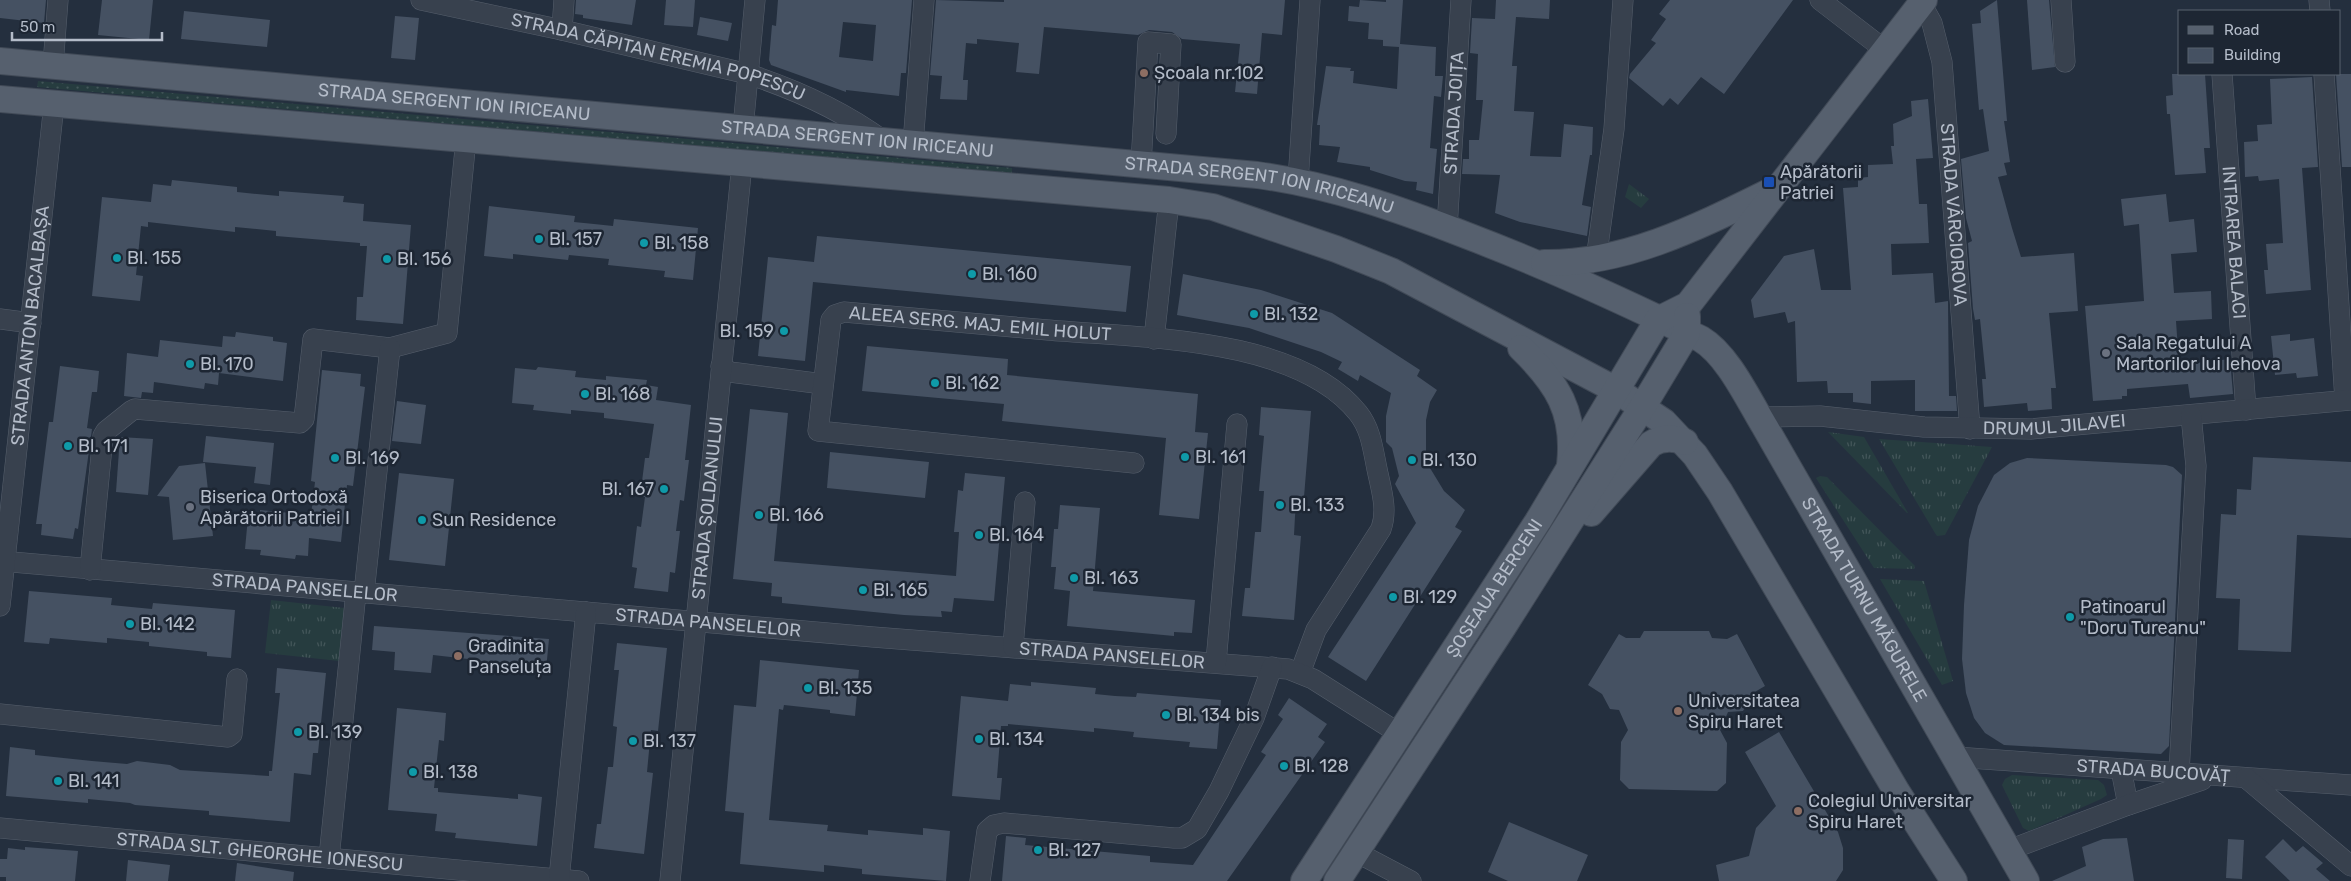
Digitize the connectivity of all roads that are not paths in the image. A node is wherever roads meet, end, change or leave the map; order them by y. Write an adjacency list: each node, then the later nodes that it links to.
1 (58, 0): 16 (street)
2 (421, 0): 12 (street, STRADA CĂPITAN EREMIA POPESCU)
3 (564, 0): 12 (street)
4 (755, 0): 17 (street)
5 (924, 0): 26 (street)
6 (1310, 0): 29 (street)
7 (1461, 0): 32 (street, STRADA JOIȚA)
8 (1623, 0): 33 (street)
9 (1820, 0): 13 (street)
10 (2061, 0): 15 (street)
11 (1923, 2): 13 (main road); 53 (street, STRADA VÂRCIOROVA)
12 (562, 30): 17 (street, STRADA CĂPITAN EREMIA POPESCU)
13 (1885, 50): 30 (main road)
14 (0, 61): 16 (main road, STRADA SERGENT ION IRICEANU)
15 (2065, 62)
16 (52, 65): 22 (main road, STRADA SERGENT ION IRICEANU)
17 (748, 74): 22 (street); 25 (street, STRADA CĂPITAN EREMIA POPESCU)
18 (2222, 75): 49 (street, INTRAREA BALACI)
19 (2324, 75): 47 (street)
20 (0, 99): 21 (main road, STRADA SERGENT ION IRICEANU)
21 (54, 104): 24 (main road, STRADA SERGENT ION IRICEANU); 37 (street, STRADA ANTON BACALBAȘA)
22 (742, 128): 25 (main road, STRADA SERGENT ION IRICEANU)
23 (1166, 134): 28 (street)
24 (466, 139): 27 (main road, STRADA SERGENT ION IRICEANU); 42 (street)
25 (884, 141): 26 (main road, STRADA SERGENT ION IRICEANU)
26 (913, 144): 28 (main road, STRADA SERGENT ION IRICEANU)
27 (742, 164): 31 (main road, STRADA SERGENT ION IRICEANU); 43 (street, STRADA ȘOLDANULUI)
28 (1141, 164): 29 (main road, STRADA SERGENT ION IRICEANU)
29 (1298, 181): 32 (main road, STRADA SERGENT ION IRICEANU)
30 (1776, 188): 33 (main road); 35 (main road)
31 (1169, 200): 39 (main road, STRADA SERGENT ION IRICEANU); 41 (street)
32 (1447, 228): 34 (main road, STRADA SERGENT ION IRICEANU)
33 (1596, 260): 34 (main road)
34 (1540, 263): 38 (main road, STRADA SERGENT ION IRICEANU)
35 (1688, 305): 38 (main road); 40 (main road, ȘOSEAUA BERCENI)
36 (0, 319): 37 (street)
37 (31, 323): 59 (street, STRADA ANTON BACALBAȘA)
38 (1652, 328): 40 (main road, STRADA SERGENT ION IRICEANU); 44 (main road); 46 (main road, ȘOSEAUA BERCENI)
39 (1502, 330): 46 (main road, STRADA SERGENT ION IRICEANU); 56 (main road)
40 (1687, 333): 44 (main road); 48 (main road, ȘOSEAUA BERCENI); 51 (main road, STRADA TURNU MĂGURELE)
41 (1154, 339): 45 (street, ALEEA SERG. MAJ. EMIL HOLUT); 68 (street, ALEEA SERG. MAJ. EMIL HOLUT)
42 (390, 348): 60 (street); 61 (street)
43 (721, 366): 45 (street); 64 (street, STRADA ȘOLDANULUI)
44 (1638, 372): 46 (main road); 48 (main road)
45 (824, 384): 55 (street, ALEEA SERG. MAJ. EMIL HOLUT)
46 (1616, 390): 48 (main road); 56 (main road, ȘOSEAUA BERCENI)
47 (2348, 400): 49 (street, DRUMUL JILAVEI)
48 (1643, 406): 54 (main road); 58 (main road, ȘOSEAUA BERCENI)
49 (2246, 410): 50 (street, DRUMUL JILAVEI)
50 (2192, 415): 53 (street, DRUMUL JILAVEI); 75 (street)
51 (1759, 417): 53 (street, DRUMUL JILAVEI); 73 (main road, STRADA TURNU MĂGURELE)
52 (1236, 424): 66 (street)
53 (1970, 429)
54 (1685, 442): 58 (main road); 86 (main road)
55 (1134, 463)
56 (1570, 468): 71 (main road, ȘOSEAUA BERCENI)
57 (1025, 502): 65 (street)
58 (1548, 555): 72 (main road, ȘOSEAUA BERCENI)
59 (2, 561): 60 (street, STRADA PANSELELOR); 62 (street, STRADA ANTON BACALBAȘA)
60 (90, 570): 61 (street, STRADA PANSELELOR)
61 (360, 593): 63 (street, STRADA PANSELELOR); 83 (street)
62 (0, 606)
63 (586, 612): 64 (street, STRADA PANSELELOR); 85 (street)
64 (696, 622): 65 (street, STRADA PANSELELOR); 88 (street, STRADA ȘOLDANULUI)
65 (1014, 647): 66 (street, STRADA PANSELELOR)
66 (1216, 662): 67 (street, STRADA PANSELELOR)
67 (1272, 667): 68 (street, STRADA PANSELELOR); 89 (street)
68 (1300, 673): 71 (street, STRADA PANSELELOR)
69 (237, 679): 70 (street)
70 (0, 714)
71 (1400, 734): 72 (main road); 90 (main road, ȘOSEAUA BERCENI)
72 (1423, 749): 82 (main road, ȘOSEAUA BERCENI)
73 (1955, 757): 74 (street, STRADA BUCOVĂȚ); 81 (main road, STRADA TURNU MĂGURELE)
74 (2121, 769): 75 (street, STRADA BUCOVĂȚ); 79 (street)
75 (2179, 773): 76 (street, STRADA BUCOVĂȚ)
76 (2225, 776): 77 (street, STRADA BUCOVĂȚ); 79 (street)
77 (2246, 778): 78 (street, STRADA BUCOVĂȚ); 84 (street)
78 (2351, 785)
79 (2128, 805): 81 (street)
80 (0, 828): 83 (street, STRADA SLT. GHEORGHE IONESCU)
81 (2009, 850): 93 (main road, STRADA TURNU MĂGURELE)
82 (1356, 852): 91 (main road, ȘOSEAUA BERCENI); 92 (street)
83 (329, 858): 85 (street, STRADA SLT. GHEORGHE IONESCU)
84 (2351, 866)
85 (559, 879): 87 (street, STRADA SLT. GHEORGHE IONESCU)
86 (1952, 880)
87 (579, 881)
88 (670, 881)
89 (980, 881)
90 (1304, 881)
91 (1337, 881)
92 (1411, 881)
93 (2026, 881)

